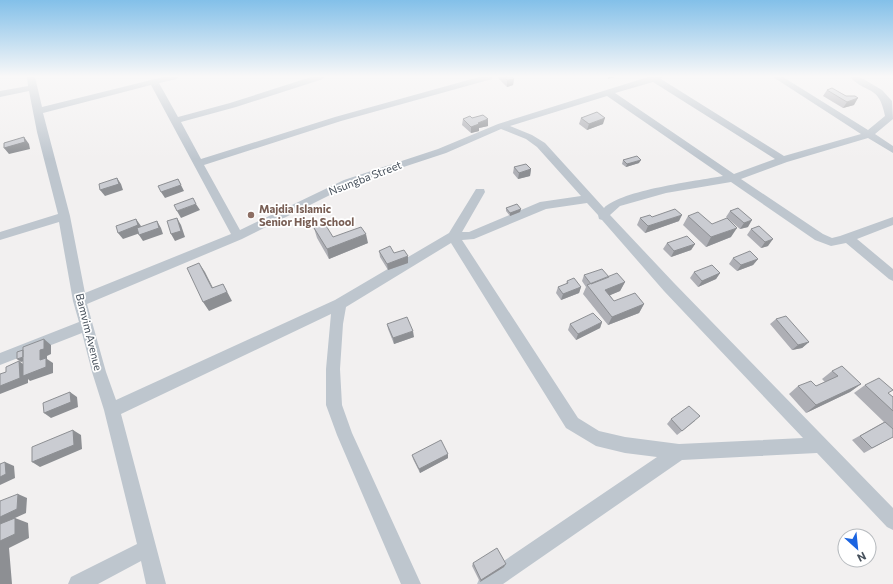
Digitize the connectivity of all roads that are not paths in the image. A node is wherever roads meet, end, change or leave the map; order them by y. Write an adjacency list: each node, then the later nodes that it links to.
1 (37, 104): 11 (street, Bamvim Avenue)
2 (66, 104): 11 (street)
3 (167, 104): 12 (street)
4 (235, 104): 12 (street)
5 (389, 104): 17 (street)
6 (570, 104): 13 (street, Nsungba Street)
7 (627, 104): 18 (street)
8 (696, 104): 16 (street)
9 (820, 104): 14 (street)
10 (888, 104): 14 (street)
11 (38, 111): 21 (street, Bamvim Avenue)
12 (176, 120): 17 (street)
13 (501, 126): 20 (street); 25 (street, Nsungba Street)
14 (869, 135): 15 (street); 16 (street)
15 (893, 150)
16 (783, 160): 18 (street)
17 (198, 164): 25 (street)
18 (733, 178): 22 (street); 27 (street)
19 (480, 192): 26 (street)
20 (588, 198): 22 (street); 26 (street)
21 (64, 216): 24 (street); 29 (street, Bamvim Avenue)
22 (604, 216): 34 (street)
23 (893, 221): 27 (street)
24 (0, 236)
25 (238, 236): 29 (street, Nsungba Street)
26 (453, 236): 30 (street); 35 (street)
27 (848, 238): 28 (street)
28 (893, 276)
29 (80, 301): 31 (street, Bamvim Avenue)
30 (340, 304): 33 (street); 40 (street)
31 (86, 325): 32 (street); 33 (street, Bamvim Avenue)
32 (0, 358)
33 (112, 410): 37 (street, Bamvim Avenue)
34 (820, 445): 35 (street); 36 (street)
35 (679, 452): 41 (street)
36 (893, 521)
37 (147, 548): 38 (street); 39 (street, Bamvim Avenue)
38 (78, 584)
39 (156, 584)
40 (411, 584)
41 (487, 584)

